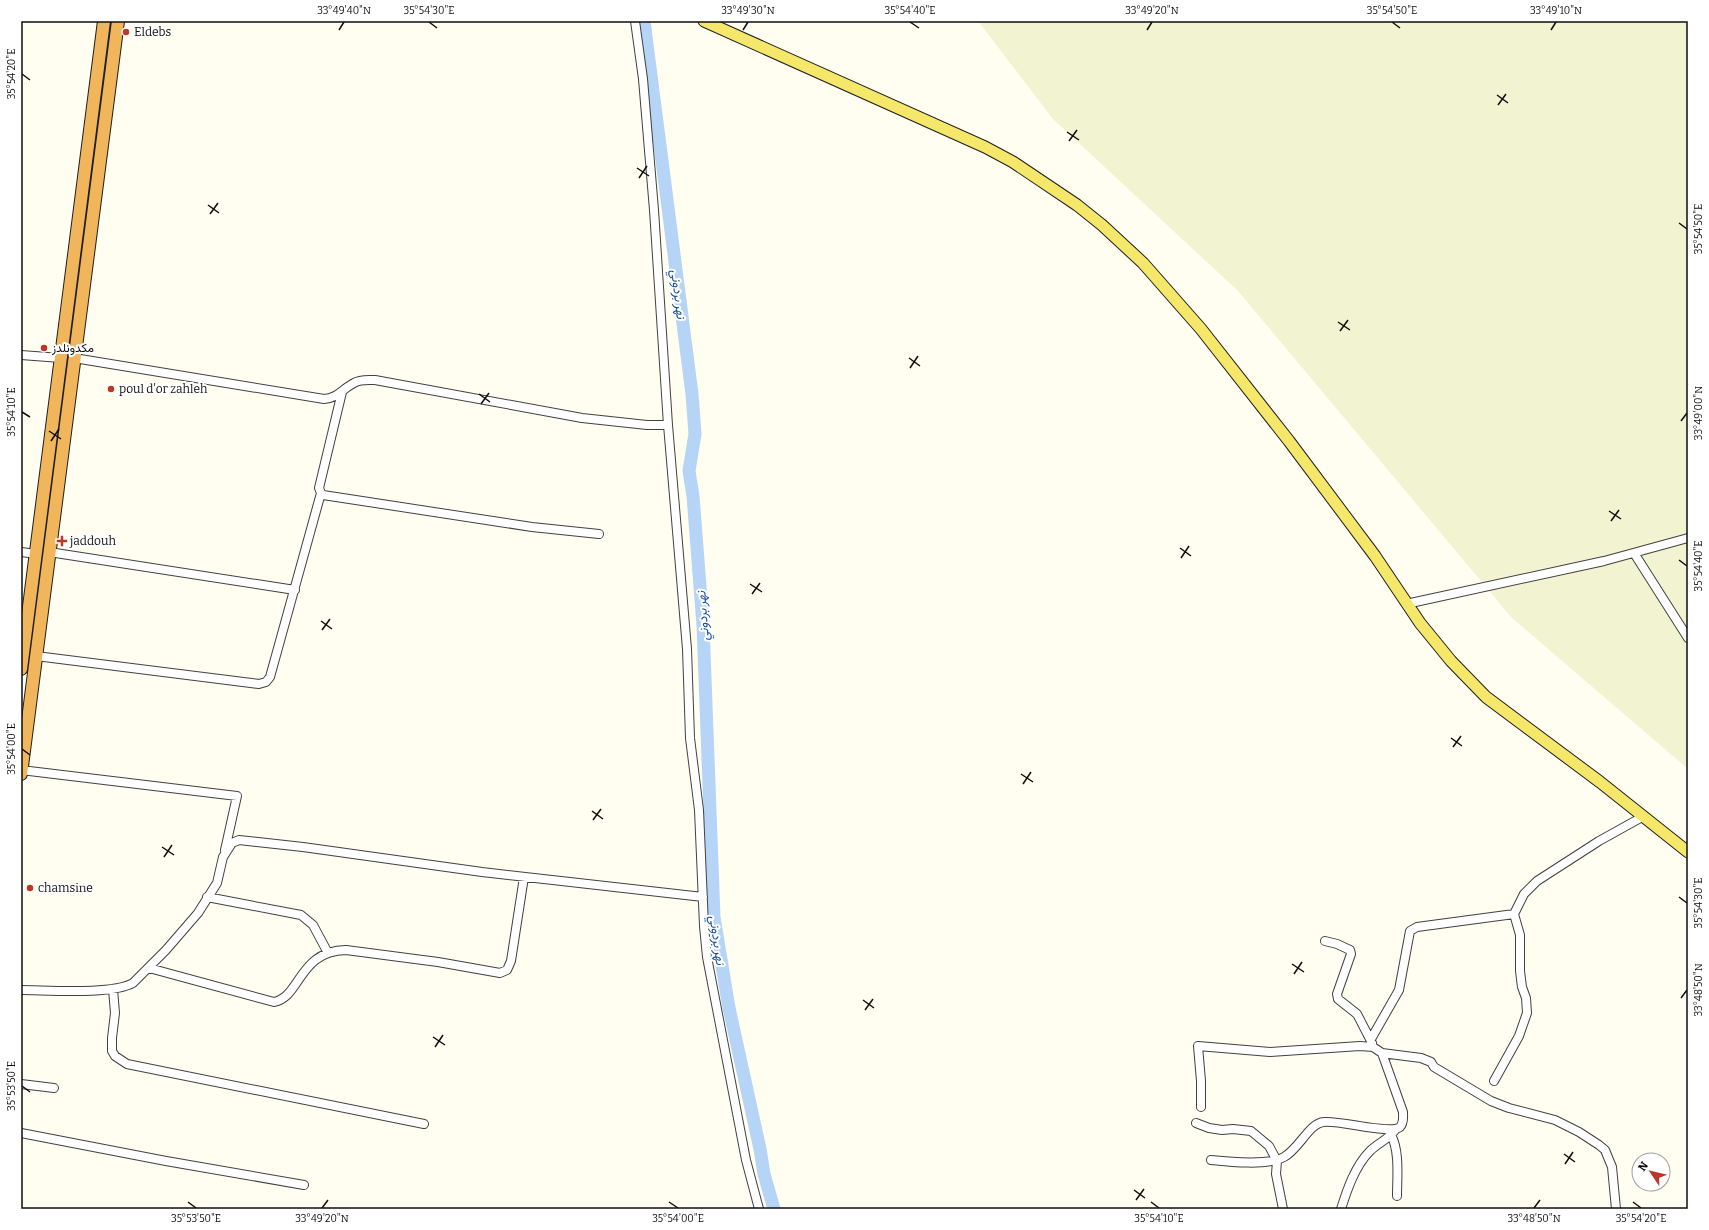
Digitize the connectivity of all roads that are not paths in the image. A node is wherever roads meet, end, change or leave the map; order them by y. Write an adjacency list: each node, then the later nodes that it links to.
1 (104, 21): 5 (highway)
2 (118, 21): 6 (highway)
3 (635, 21): 11 (street)
4 (704, 21): 20 (main road)
5 (94, 104): 6 (highway); 8 (highway)
6 (106, 105): 9 (highway)
7 (21, 354): 8 (street)
8 (61, 358): 18 (highway)
9 (74, 358): 10 (street); 16 (highway)
10 (342, 392): 11 (street); 12 (street)
11 (668, 425): 30 (street)
12 (321, 494): 13 (street); 19 (street)
13 (598, 534)
14 (1688, 538): 17 (street)
15 (21, 552): 18 (street)
16 (49, 552): 19 (street); 22 (highway)
17 (1634, 553): 20 (street); 21 (street)
18 (37, 554): 23 (highway)
19 (295, 590): 22 (street)
20 (1406, 604): 26 (main road)
21 (1688, 638)
22 (36, 656): 24 (highway)
23 (21, 669)
24 (21, 770): 25 (highway); 28 (street)
25 (21, 774)
26 (1644, 816): 27 (main road); 32 (street)
27 (1688, 852)
28 (223, 857): 29 (street); 31 (street)
29 (524, 877): 30 (street); 34 (street)
30 (703, 896): 53 (street)
31 (207, 897): 34 (street); 35 (street)
32 (1514, 914): 38 (street); 41 (street)
33 (1324, 941): 38 (street)
34 (328, 953): 35 (street)
35 (149, 968): 36 (street)
36 (113, 989): 37 (street); 46 (street)
37 (21, 990)
38 (1371, 1039): 39 (street)
39 (1373, 1047): 40 (street); 44 (street)
40 (1382, 1053): 47 (street); 56 (street)
41 (1494, 1081)
42 (21, 1084): 43 (street)
43 (54, 1088)
44 (1200, 1107)
45 (1196, 1123): 50 (street)
46 (424, 1124)
47 (1393, 1132): 50 (street); 52 (street); 55 (street)
48 (21, 1133): 51 (street)
49 (1211, 1160): 50 (street)
50 (1277, 1161): 54 (street)
51 (304, 1185)
52 (1397, 1196)
53 (759, 1209)
54 (1283, 1209)
55 (1340, 1209)
56 (1616, 1209)

